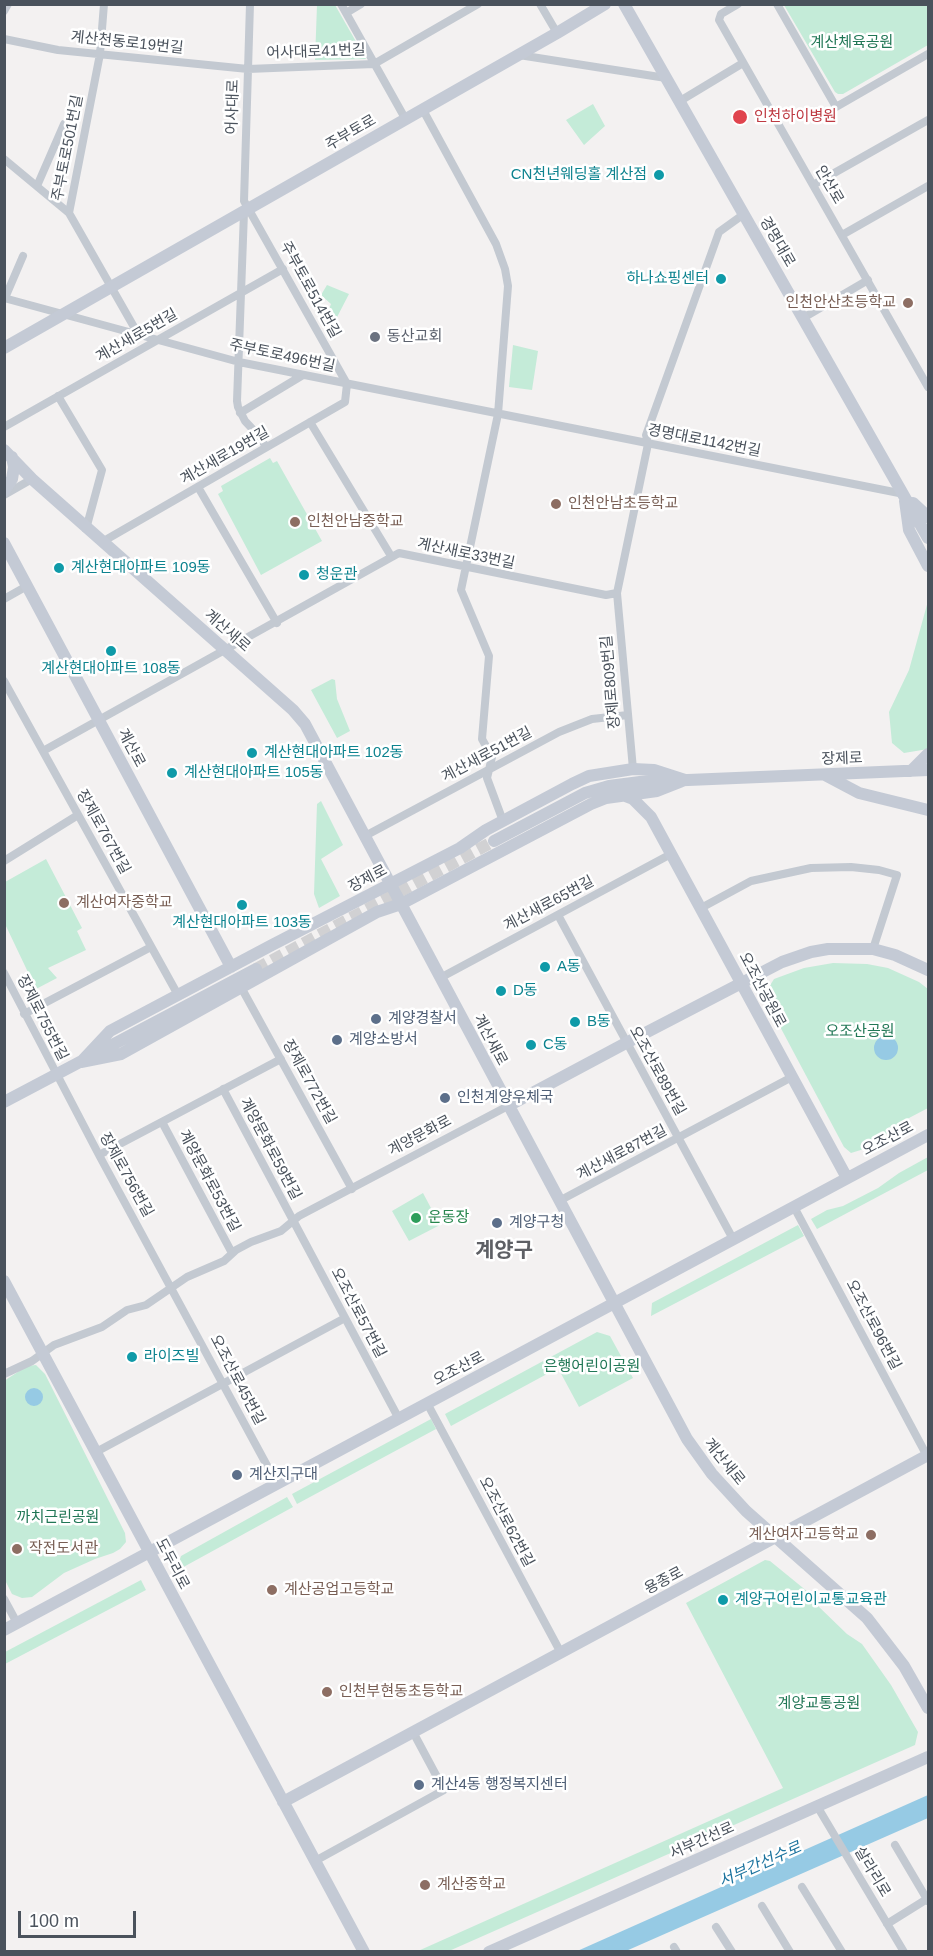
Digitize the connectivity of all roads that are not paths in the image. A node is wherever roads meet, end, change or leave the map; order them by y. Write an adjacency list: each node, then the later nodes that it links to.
1 (8, 4): 12 (street)
2 (104, 4): 16 (street, 주부토로501번길)
3 (250, 4): 21 (street, 어사대로)
4 (341, 4): 13 (street)
5 (361, 4): 13 (street)
6 (478, 4): 19 (street, 어사대로41번길)
7 (540, 4): 14 (street)
8 (604, 4): 14 (street, 주부토로)
9 (624, 4): 22 (street, 경명대로)
10 (738, 4): 20 (street, 안산로)
11 (777, 4): 17 (street)
12 (4, 11)
13 (346, 13): 19 (street)
14 (557, 33): 18 (street, 주부토로)
15 (4, 39): 16 (street, 계산천동로19번길)
16 (100, 54): 21 (street, 계산천동로19번길); 33 (street, 주부토로501번길)
17 (928, 54)
18 (519, 55): 22 (street); 24 (street, 주부토로)
19 (374, 63): 21 (street, 어사대로41번길); 25 (street)
20 (743, 63): 23 (street); 29 (street, 안산로)
21 (248, 69): 32 (street, 어사대로)
22 (666, 78): 23 (street, 경명대로)
23 (680, 101): 34 (street, 경명대로)
24 (423, 110): 25 (street, 주부토로); 53 (street)
25 (406, 120): 32 (street, 주부토로)
26 (928, 120): 29 (street)
27 (64, 124): 30 (street)
28 (5, 160): 30 (street)
29 (813, 185): 35 (street, 안산로)
30 (37, 186): 33 (street)
31 (928, 186): 35 (street)
32 (246, 210): 37 (street, 주부토로514번길); 39 (street, 주부토로); 40 (street)
33 (69, 213): 39 (street, 주부토로501번길)
34 (744, 214): 43 (street, 경명대로); 56 (street, 장제로809번길)
35 (842, 234): 38 (street, 안산로)
36 (22, 256): 41 (street)
37 (283, 269): 40 (street, 계산새로5번길); 50 (street, 주부토로514번길)
38 (868, 280): 43 (street); 49 (street, 안산로)
39 (111, 287): 42 (street, 주부토로); 44 (street)
40 (241, 293): 45 (street, 계산새로5번길); 47 (street)
41 (5, 298): 42 (street, 주부토로496번길)
42 (63, 314): 44 (street, 주부토로496번길); 46 (street, 주부토로)
43 (803, 318): 62 (street, 경명대로)
44 (138, 334): 45 (street, 주부토로496번길)
45 (157, 340): 47 (street, 주부토로496번길); 51 (street, 계산새로5번길)
46 (4, 348)
47 (238, 362): 48 (street, 주부토로496번길); 52 (street)
48 (303, 375): 50 (street, 주부토로496번길); 52 (street)
49 (927, 381)
50 (347, 384): 53 (street, 주부토로496번길); 54 (street, 계산새로19번길)
51 (58, 396): 55 (street, 계산새로5번길); 64 (street)
52 (240, 413): 57 (street)
53 (498, 414): 56 (street, 경명대로1142번길); 70 (street)
54 (310, 423): 57 (street, 계산새로19번길); 68 (street)
55 (4, 427)
56 (648, 444): 62 (street, 경명대로1142번길); 72 (street, 장제로809번길)
57 (266, 447): 60 (street, 계산새로19번길)
58 (8, 453): 59 (street, 계산새로); 61 (street)
59 (32, 479): 61 (street); 64 (street, 계산새로)
60 (198, 487): 66 (street, 계산새로19번길); 74 (street)
61 (4, 493)
62 (904, 494): 63 (street, 경명대로); 65 (street, 경명대로); 69 (street, 경명대로)
63 (928, 517)
64 (87, 529): 66 (street, 계산새로)
65 (928, 538)
66 (102, 542): 75 (street, 계산새로)
67 (4, 543): 71 (street, 계산로)
68 (391, 556): 70 (street, 계산새로33번길); 74 (street)
69 (928, 567)
70 (465, 568): 72 (street, 계산새로33번길); 81 (street)
71 (27, 586): 73 (street); 78 (street, 계산로)
72 (617, 593): 77 (street, 장제로809번길)
73 (4, 599)
74 (277, 623): 75 (street)
75 (226, 651): 78 (street); 94 (street, 계산새로)
76 (5, 682): 79 (street, 장제로767번길)
77 (628, 715): 81 (street, 계산새로51번길); 82 (street, 장제로809번길)
78 (99, 720): 79 (street); 107 (street, 계산로)
79 (43, 751): 90 (street, 장제로767번길)
80 (928, 754): 84 (street)
81 (490, 769): 92 (street); 94 (street, 계산새로51번길)
82 (633, 769): 86 (street, 장제로); 92 (street, 장제로)
83 (928, 770): 84 (street, 장제로)
84 (911, 771): 85 (street, 장제로)
85 (824, 775): 86 (street, 장제로); 89 (street)
86 (685, 780): 87 (street, 장제로); 95 (street, 장제로)
87 (657, 791): 88 (street, 장제로); 91 (street)
88 (623, 795): 91 (street); 98 (street, 장제로)
89 (928, 810)
90 (78, 815): 97 (street); 104 (street, 장제로767번길)
91 (651, 817): 96 (street, 오조산공원로)
92 (503, 820): 93 (street, 장제로)
93 (486, 830): 98 (street); 99 (street, 장제로)
94 (364, 836): 99 (street, 계산새로)
95 (494, 841)
96 (671, 854): 101 (street, 오조산공원로); 102 (street, 계산새로65번길)
97 (4, 861)
98 (482, 863): 100 (street, 장제로)
99 (390, 885): 100 (street, 계산새로); 103 (street, 장제로)
100 (401, 904): 106 (street, 장제로); 111 (street, 계산새로)
101 (701, 908): 105 (street); 112 (street, 오조산공원로)
102 (558, 915): 111 (street, 계산새로65번길); 116 (street, 오조산로89번길)
103 (272, 945): 106 (street); 107 (street, 장제로)
104 (151, 947): 114 (street, 장제로767번길); 115 (street)
105 (873, 949): 109 (street, 계양문화로); 112 (street, 계양문화로)
106 (284, 965): 113 (street, 장제로)
107 (231, 967): 114 (street, 장제로)
108 (256, 969): 118 (street, 장제로)
109 (928, 970)
110 (4, 973): 115 (street, 장제로755번길)
111 (440, 978): 123 (street, 계산새로)
112 (741, 983): 116 (street, 계양문화로); 120 (street, 오조산공원로)
113 (242, 988): 117 (street, 장제로772번길); 118 (street, 장제로)
114 (178, 995): 118 (street, 장제로)
115 (24, 1014): 119 (street, 장제로755번길)
116 (626, 1042): 123 (street, 계양문화로); 126 (street, 오조산로89번길)
117 (281, 1059): 121 (street); 129 (street, 장제로772번길)
118 (81, 1062): 119 (street, 장제로)
119 (56, 1075): 122 (street, 장제로); 127 (street, 장제로756번길)
120 (792, 1077): 126 (street, 계산새로87번길); 128 (street, 오조산공원로)
121 (223, 1089): 124 (street); 132 (street, 계양문화로59번길)
122 (4, 1102)
123 (508, 1106): 129 (street, 계양문화로); 130 (street, 계산새로)
124 (162, 1122): 127 (street); 134 (street, 계양문화로53번길)
125 (928, 1135): 128 (street, 오조산로)
126 (679, 1138): 130 (street, 계산새로87번길); 133 (street, 오조산로89번길)
127 (99, 1155): 136 (street, 장제로756번길)
128 (847, 1178): 131 (street, 오조산로)
129 (352, 1189): 132 (street, 계양문화로)
130 (559, 1201): 137 (street, 계산새로)
131 (794, 1207): 133 (street, 오조산로); 145 (street, 오조산로96번길)
132 (294, 1221): 134 (street, 계양문화로); 138 (street, 오조산로57번길)
133 (733, 1239): 137 (street, 오조산로)
134 (232, 1253): 136 (street, 계양문화로)
135 (4, 1281): 139 (street, 도두리로)
136 (172, 1288): 139 (street, 계양문화로); 141 (street, 오조산로45번길)
137 (614, 1303): 142 (street, 오조산로); 147 (street, 계산새로)
138 (345, 1318): 141 (street); 143 (street, 오조산로57번길)
139 (44, 1353): 140 (street, 계양문화로); 144 (street, 도두리로)
140 (4, 1374)
141 (224, 1384): 144 (street); 146 (street, 오조산로45번길)
142 (427, 1403): 143 (street, 오조산로); 152 (street, 오조산로62번길)
143 (399, 1419): 146 (street, 오조산로)
144 (96, 1452): 148 (street, 도두리로)
145 (928, 1456): 147 (street, 용종로)
146 (277, 1484): 148 (street, 오조산로)
147 (775, 1538): 152 (street, 용종로); 153 (street, 계산새로)
148 (149, 1553): 150 (street, 오조산로); 156 (street, 도두리로)
149 (4, 1599): 150 (street)
150 (17, 1623): 151 (street, 오조산로)
151 (4, 1630)
152 (561, 1653): 154 (street, 용종로)
153 (928, 1708)
154 (413, 1732): 156 (street, 용종로); 159 (street)
155 (928, 1757): 157 (street, 서부간선로)
156 (283, 1802): 159 (street, 도두리로)
157 (817, 1806): 163 (street, 살라리로); 166 (street, 서부간선로)
158 (895, 1845): 161 (street)
159 (315, 1861): 165 (street, 도두리로)
160 (802, 1887): 169 (street)
161 (928, 1900): 163 (street)
162 (762, 1906): 168 (street)
163 (887, 1924): 170 (street, 살라리로)
164 (716, 1927): 167 (street)
165 (364, 1952)
166 (489, 1952)
167 (732, 1952)
168 (790, 1952)
169 (842, 1952)
170 (903, 1952)

